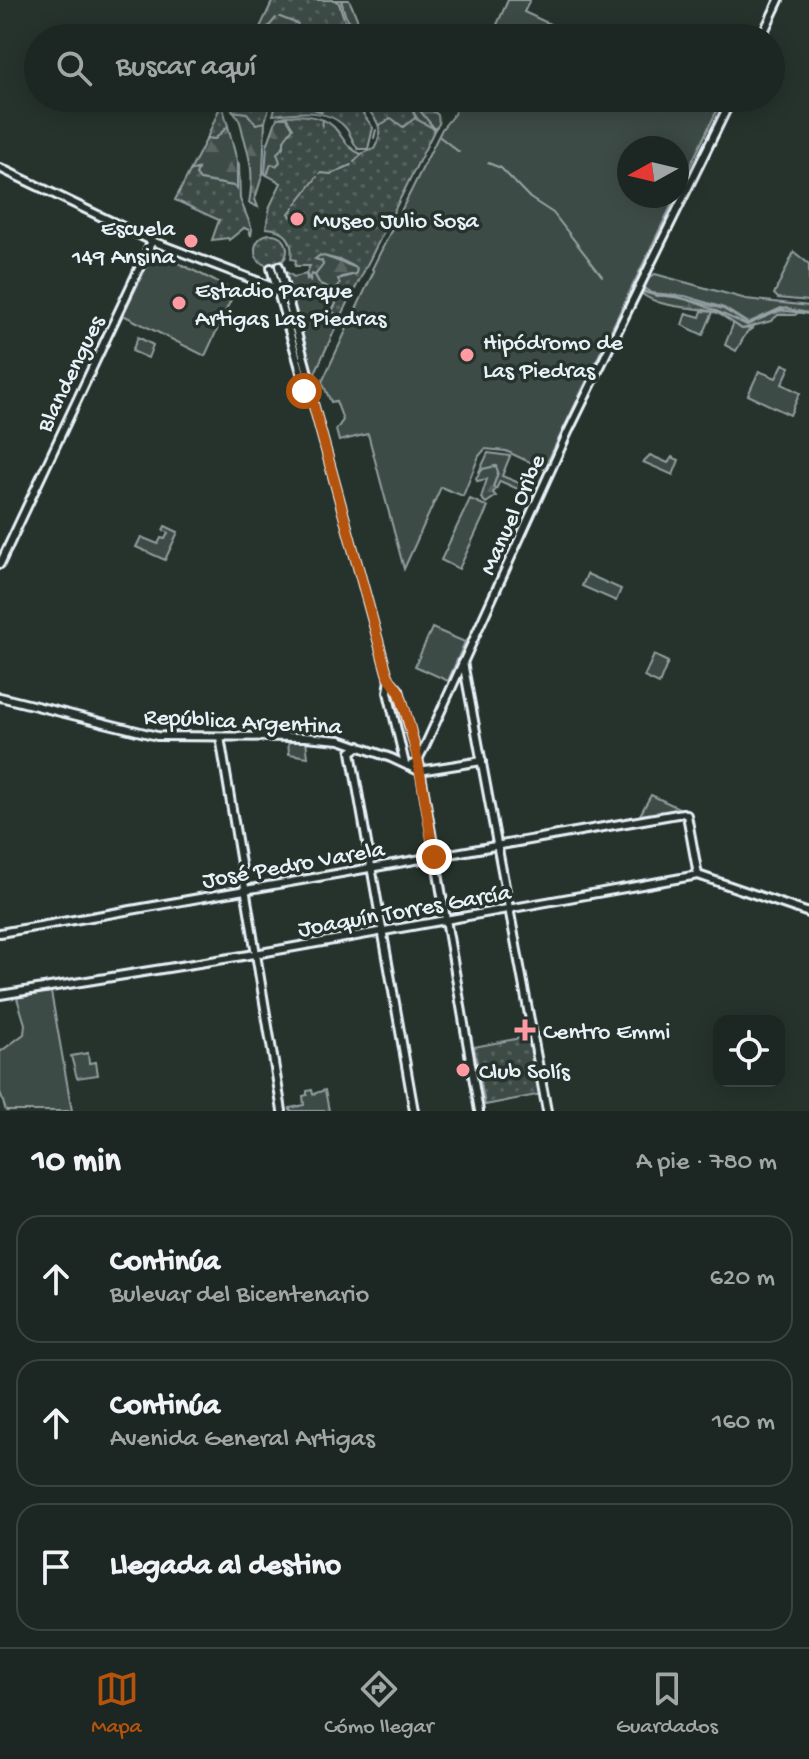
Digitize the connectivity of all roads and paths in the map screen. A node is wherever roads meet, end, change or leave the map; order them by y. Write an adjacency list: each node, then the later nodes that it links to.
1 (779, 0): 2 (street)
2 (768, 24)
3 (725, 112): 11 (street, Manuel Oribe)
4 (0, 168): 5 (street)
5 (152, 241): 7 (street); 10 (street, Blandengues)
6 (275, 267): 7 (street)
7 (283, 291): 8 (street)
8 (306, 378): 9 (street); 9 (street)
9 (310, 392): 12 (street)
10 (0, 564)
11 (463, 662): 21 (street, Manuel Oribe); 23 (street)
12 (390, 680): 14 (street); 15 (street)
13 (0, 697): 16 (street, República Argentina)
14 (401, 699): 15 (street); 21 (street)
15 (390, 702): 20 (street)
16 (220, 737): 17 (street, República Argentina); 30 (street)
17 (346, 742): 18 (street, República Argentina); 19 (street)
18 (359, 746): 19 (street); 22 (street, República Argentina)
19 (351, 752): 28 (street)
20 (403, 755): 21 (street); 22 (street); 24 (street)
21 (416, 756): 24 (street); 25 (street)
22 (391, 758): 24 (street, República Argentina)
23 (482, 761): 25 (street); 26 (street)
24 (408, 766): 25 (street, República Argentina)
25 (419, 771): 27 (street)
26 (497, 846): 27 (street, José Pedro Varela); 29 (street, José Pedro Varela); 31 (street)
27 (434, 857): 28 (street, José Pedro Varela); 33 (street)
28 (371, 868): 30 (street, José Pedro Varela); 34 (street)
29 (698, 875): 31 (street, Joaquín Torres García); 32 (street, Joaquín Torres García)
30 (245, 889): 35 (street, José Pedro Varela); 36 (street)
31 (508, 909): 33 (street, Joaquín Torres García); 41 (street)
32 (809, 913)
33 (445, 920): 34 (street, Joaquín Torres García); 40 (street)
34 (383, 932): 36 (street, Joaquín Torres García); 39 (street)
35 (0, 933)
36 (255, 954): 37 (street, Joaquín Torres García); 38 (street)
37 (0, 995)
38 (282, 1111)
39 (414, 1111)
40 (479, 1111)
41 (547, 1111)

